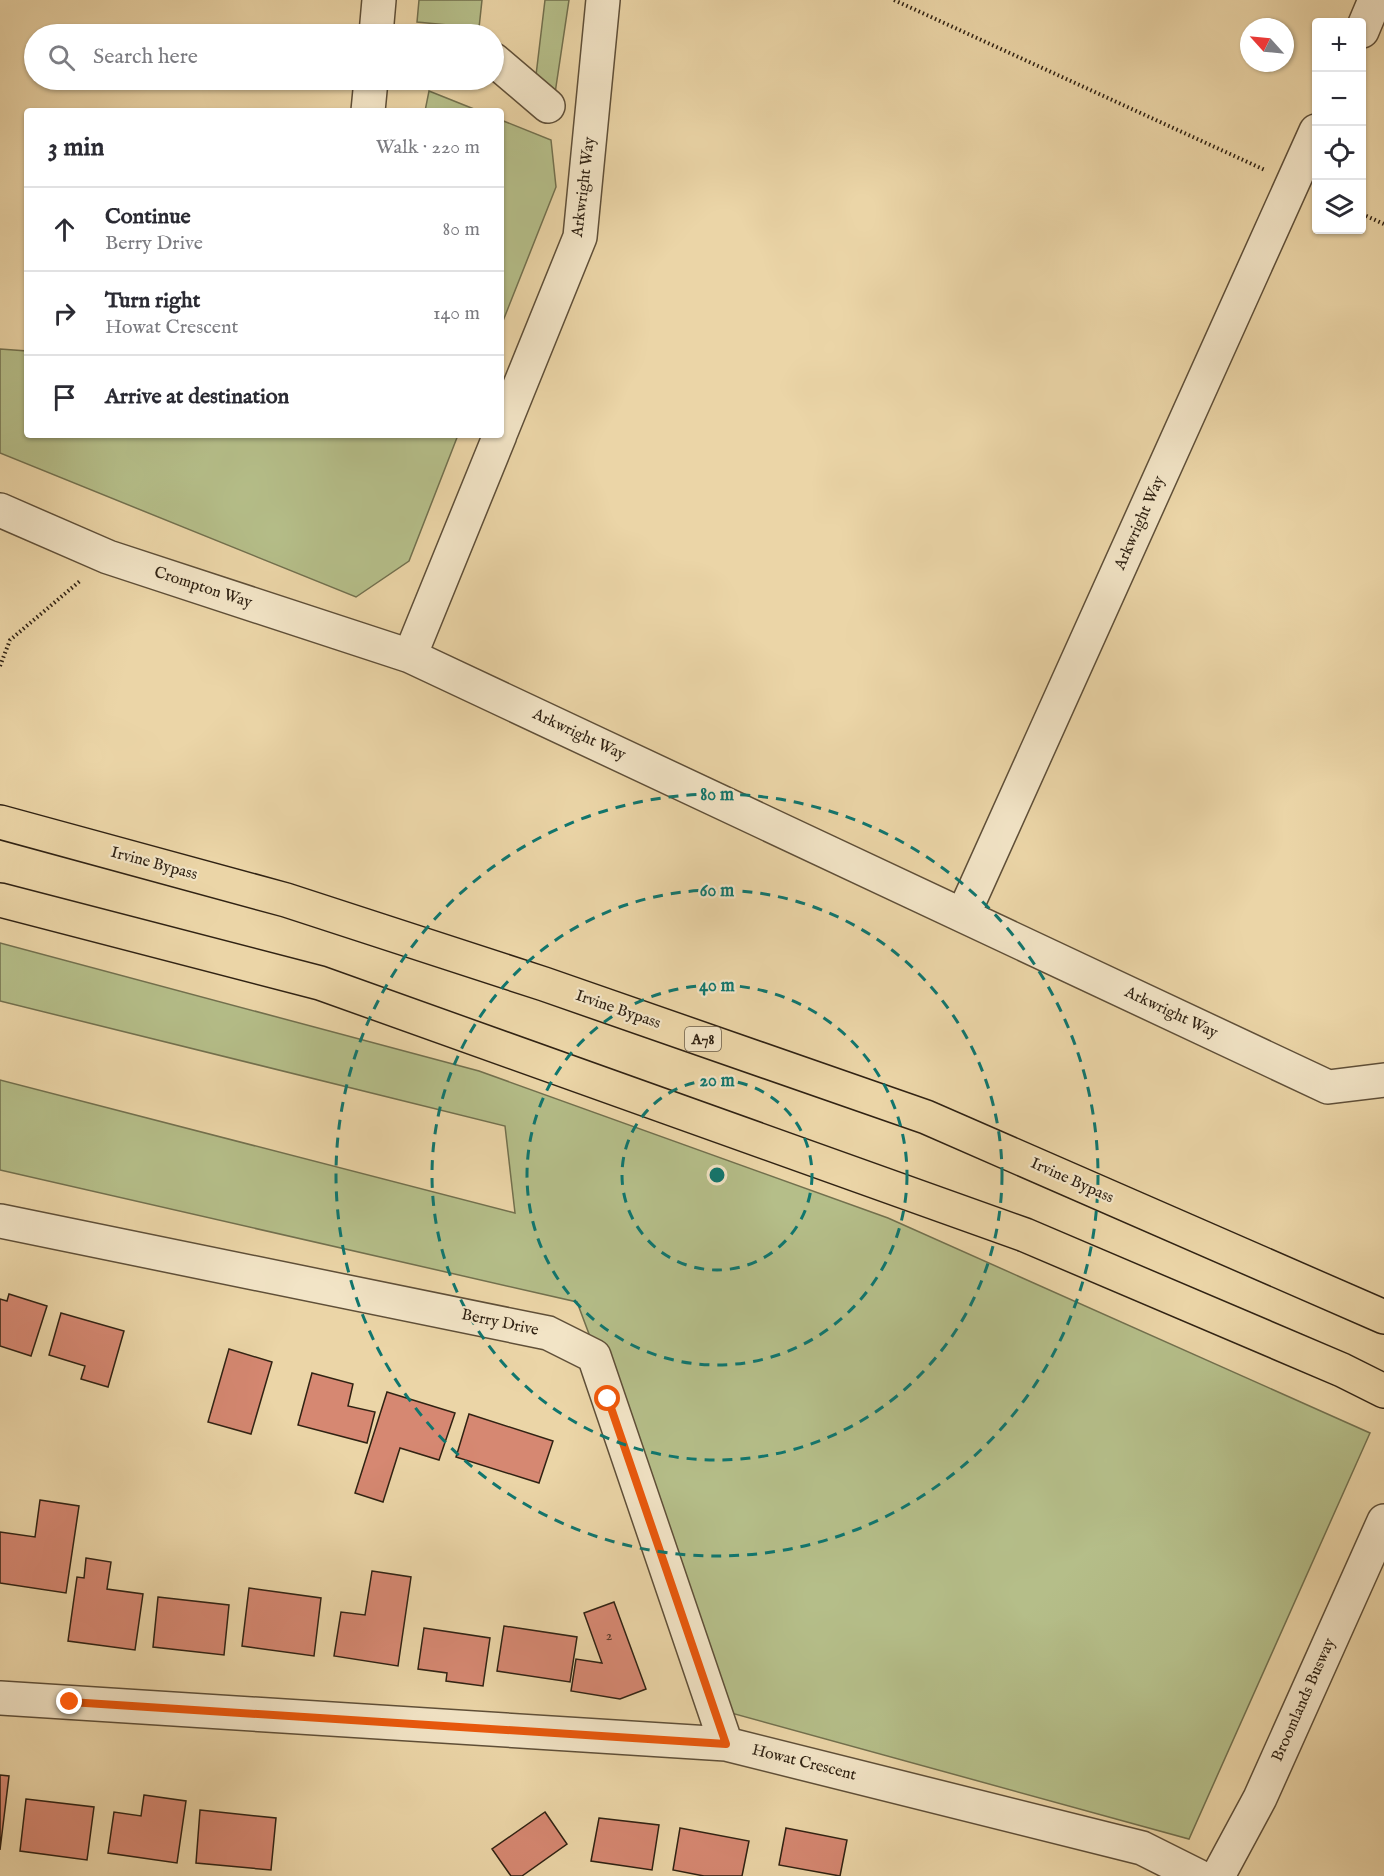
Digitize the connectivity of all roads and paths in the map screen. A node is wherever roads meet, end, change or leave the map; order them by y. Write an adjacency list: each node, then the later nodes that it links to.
1 (379, 0): 6 (street)
2 (603, 0): 15 (street, Arkwright Way)
3 (894, 0): 12 (path)
4 (1375, 0): 5 (street)
5 (1366, 21)
6 (377, 24)
7 (504, 69): 9 (street)
8 (370, 90): 10 (street)
9 (548, 106)
10 (369, 108)
11 (1312, 142): 12 (street, Arkwright Way)
12 (1293, 183): 23 (street, Arkwright Way)
13 (1366, 216): 14 (path)
14 (1384, 224)
15 (504, 424)
16 (498, 438): 19 (street, Arkwright Way)
17 (0, 510): 18 (street, Crompton Way)
18 (108, 557): 19 (street, Crompton Way); 20 (path)
19 (410, 656): 23 (street, Arkwright Way)
20 (0, 666)
21 (0, 822): 26 (highway, Irvine Bypass / A78)
22 (0, 900): 27 (highway)
23 (963, 915): 24 (street, Arkwright Way)
24 (1384, 1080)
25 (0, 1221): 30 (street, Berry Drive)
26 (1384, 1317)
27 (1384, 1391)
28 (1384, 1521): 32 (street, Broomlands Busway)
29 (0, 1698): 30 (street, Howat Crescent)
30 (726, 1744): 31 (street, Howat Crescent)
31 (1198, 1876)
32 (1218, 1876)

